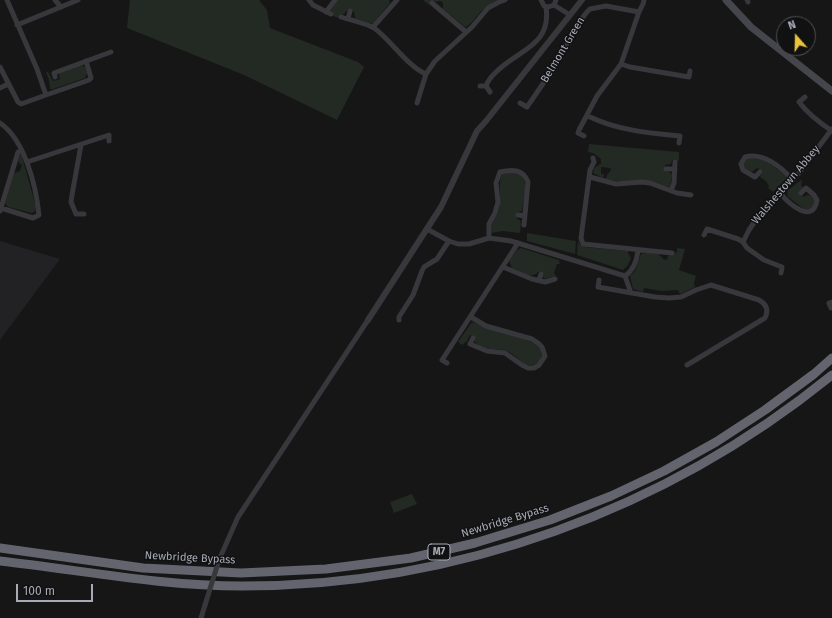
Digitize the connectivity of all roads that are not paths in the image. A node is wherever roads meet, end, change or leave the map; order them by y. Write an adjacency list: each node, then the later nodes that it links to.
1 (7, 0): 23 (street)
2 (55, 0): 16 (street)
3 (78, 0): 16 (street)
4 (309, 0): 5 (street)
5 (334, 0)
6 (504, 0): 25 (street)
7 (541, 0): 17 (street)
8 (582, 0): 20 (street)
9 (606, 0): 15 (street)
10 (644, 0): 19 (street)
11 (726, 0): 37 (main road)
12 (395, 1): 24 (street)
13 (555, 2): 17 (street); 20 (street)
14 (432, 3): 25 (street)
15 (606, 6): 19 (street, Belmont Green); 42 (street, Belmont Green)
16 (61, 7): 23 (street)
17 (546, 7): 35 (street)
18 (350, 11): 22 (street)
19 (639, 12): 28 (street)
20 (570, 15): 68 (street)
21 (341, 17): 22 (street)
22 (348, 19): 24 (street)
23 (18, 25): 39 (street)
24 (373, 27): 31 (street)
25 (466, 32): 31 (street)
26 (111, 52): 27 (street)
27 (86, 61): 32 (street); 39 (street)
28 (621, 64): 30 (street); 43 (street)
29 (0, 67): 33 (street)
30 (690, 71)
31 (426, 74): 41 (street)
32 (55, 77)
33 (8, 84): 36 (street); 39 (street)
34 (480, 86): 35 (street)
35 (486, 86): 38 (street)
36 (0, 88)
37 (832, 91)
38 (490, 92)
39 (46, 95)
40 (805, 97): 45 (street)
41 (417, 103)
42 (520, 103)
43 (588, 116): 46 (street); 48 (street)
44 (0, 123): 52 (street)
45 (832, 130): 58 (street, Walshestown Abbey)
46 (584, 136)
47 (109, 141): 49 (street)
48 (679, 143)
49 (81, 145): 52 (street); 64 (street)
50 (18, 152): 63 (street)
51 (595, 160): 57 (street)
52 (27, 162): 63 (street)
53 (675, 162): 55 (street)
54 (666, 168): 55 (street)
55 (675, 169): 59 (street)
56 (760, 172): 58 (street)
57 (590, 177): 59 (street); 74 (street)
58 (793, 180): 60 (street, Walshestown Abbey)
59 (671, 191): 62 (street)
60 (780, 193): 61 (street); 72 (street, Walshestown Abbey)
61 (801, 193)
62 (691, 195)
63 (1, 210)
64 (84, 214)
65 (518, 215): 66 (street)
66 (525, 216): 67 (street); 70 (street)
67 (524, 225)
68 (427, 229): 71 (street); 89 (street)
69 (704, 235): 72 (street)
70 (489, 238): 71 (street); 73 (street)
71 (449, 241): 90 (street)
72 (743, 242): 79 (street)
73 (518, 243): 78 (street); 81 (street)
74 (638, 250): 75 (street); 81 (street)
75 (666, 252): 76 (street); 77 (street)
76 (672, 253)
77 (665, 259)
78 (503, 267): 83 (street); 88 (street)
79 (781, 273)
80 (540, 274): 83 (street)
81 (625, 276): 85 (street)
82 (555, 279): 83 (street)
83 (539, 280)
84 (599, 280): 85 (street)
85 (631, 293): 94 (street)
86 (832, 302): 87 (street)
87 (830, 308)
88 (471, 317): 91 (street); 93 (street)
89 (368, 320): 98 (street, bridge)
90 (399, 320)
91 (473, 338)
92 (832, 358): 96 (highway, Newbridge Bypass / M7)
93 (447, 363)
94 (687, 365)
95 (832, 375): 97 (highway, M7)
96 (0, 548)
97 (0, 561)
98 (201, 618)

